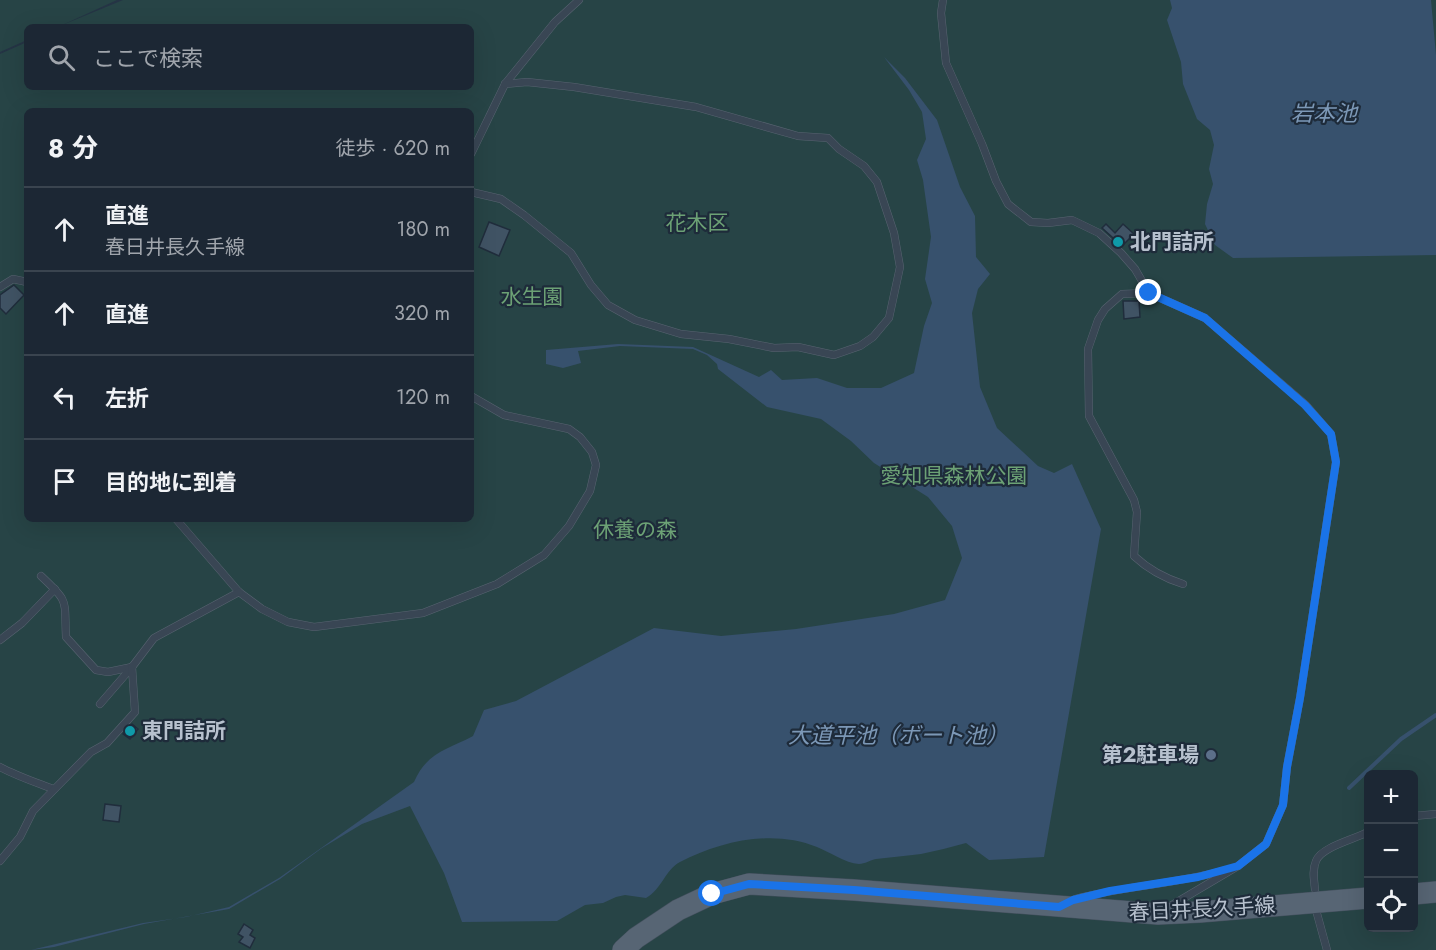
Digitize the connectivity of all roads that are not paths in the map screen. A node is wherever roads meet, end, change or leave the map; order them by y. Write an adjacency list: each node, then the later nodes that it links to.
1 (579, 0): 3 (lane)
2 (943, 0): 8 (lane)
3 (505, 84): 4 (lane); 5 (lane)
4 (474, 148)
5 (474, 193)
6 (24, 281): 7 (lane)
7 (0, 287)
8 (1149, 293): 12 (lane); 24 (lane)
9 (474, 398): 14 (lane)
10 (179, 522): 14 (lane)
11 (41, 576): 13 (lane)
12 (1183, 584)
13 (56, 589): 15 (lane); 16 (lane)
14 (239, 592): 16 (lane)
15 (0, 640)
16 (132, 667): 17 (lane); 19 (lane)
17 (100, 704)
18 (0, 767): 19 (lane)
19 (53, 789): 23 (lane)
20 (1436, 814): 21 (lane)
21 (1418, 816)
22 (1364, 834): 25 (lane)
23 (0, 861)
24 (1238, 866): 29 (lane); 31 (lane)
25 (1315, 889)
26 (1436, 892): 27 (main road)
27 (1418, 894)
28 (1364, 898): 31 (main road, 春日井長久手線)
29 (1059, 907): 31 (main road, 春日井長久手線); 32 (main road, 春日井長久手線)
30 (1316, 910): 33 (lane)
31 (1158, 914)
32 (623, 950)
33 (1327, 950)

